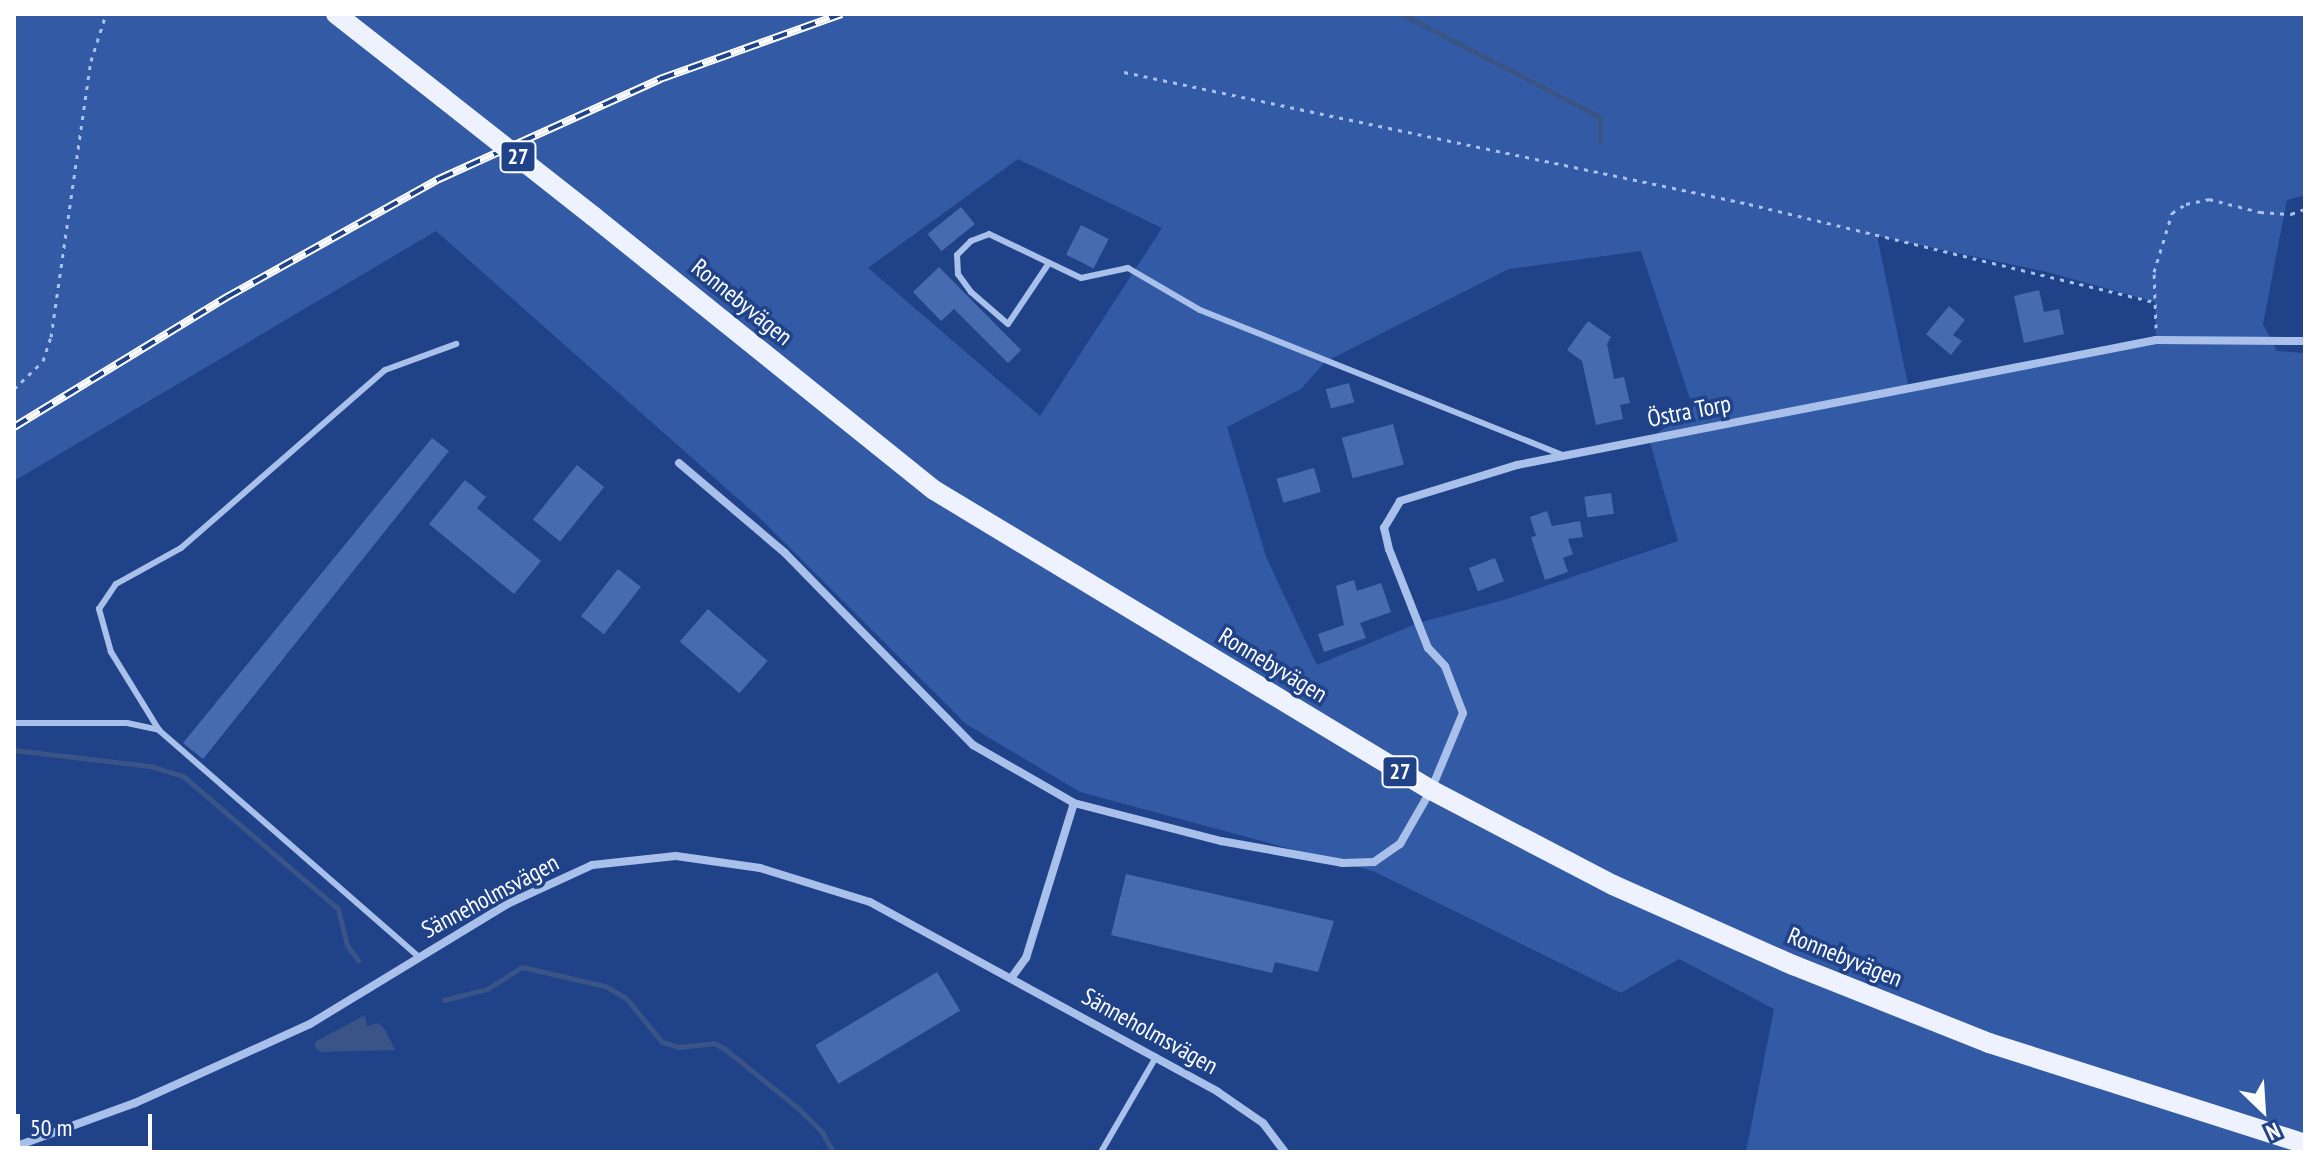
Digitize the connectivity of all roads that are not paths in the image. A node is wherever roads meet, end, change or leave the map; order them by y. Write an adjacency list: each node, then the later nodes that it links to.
1 (336, 14): 9 (main road, Ronnebyvägen / 27, bridge)
2 (1049, 263): 2 (lane); 5 (lane)
3 (2305, 341): 5 (street, Östra Torp)
4 (456, 344): 8 (lane)
5 (1566, 456): 9 (street, Östra Torp)
6 (679, 463): 10 (street, Östra Torp)
7 (14, 723): 8 (lane)
8 (159, 730): 11 (lane)
9 (1431, 790): 10 (street, Östra Torp); 14 (main road, Ronnebyvägen / 27)
10 (1074, 803): 12 (street)
11 (419, 957): 12 (street, Sänneholmsvägen); 15 (street, Sänneholmsvägen)
12 (1012, 977): 13 (street, Sänneholmsvägen)
13 (1156, 1057): 16 (lane); 17 (street, Sänneholmsvägen)
14 (2305, 1144)
15 (14, 1147)
16 (1101, 1152)
17 (1285, 1152)

